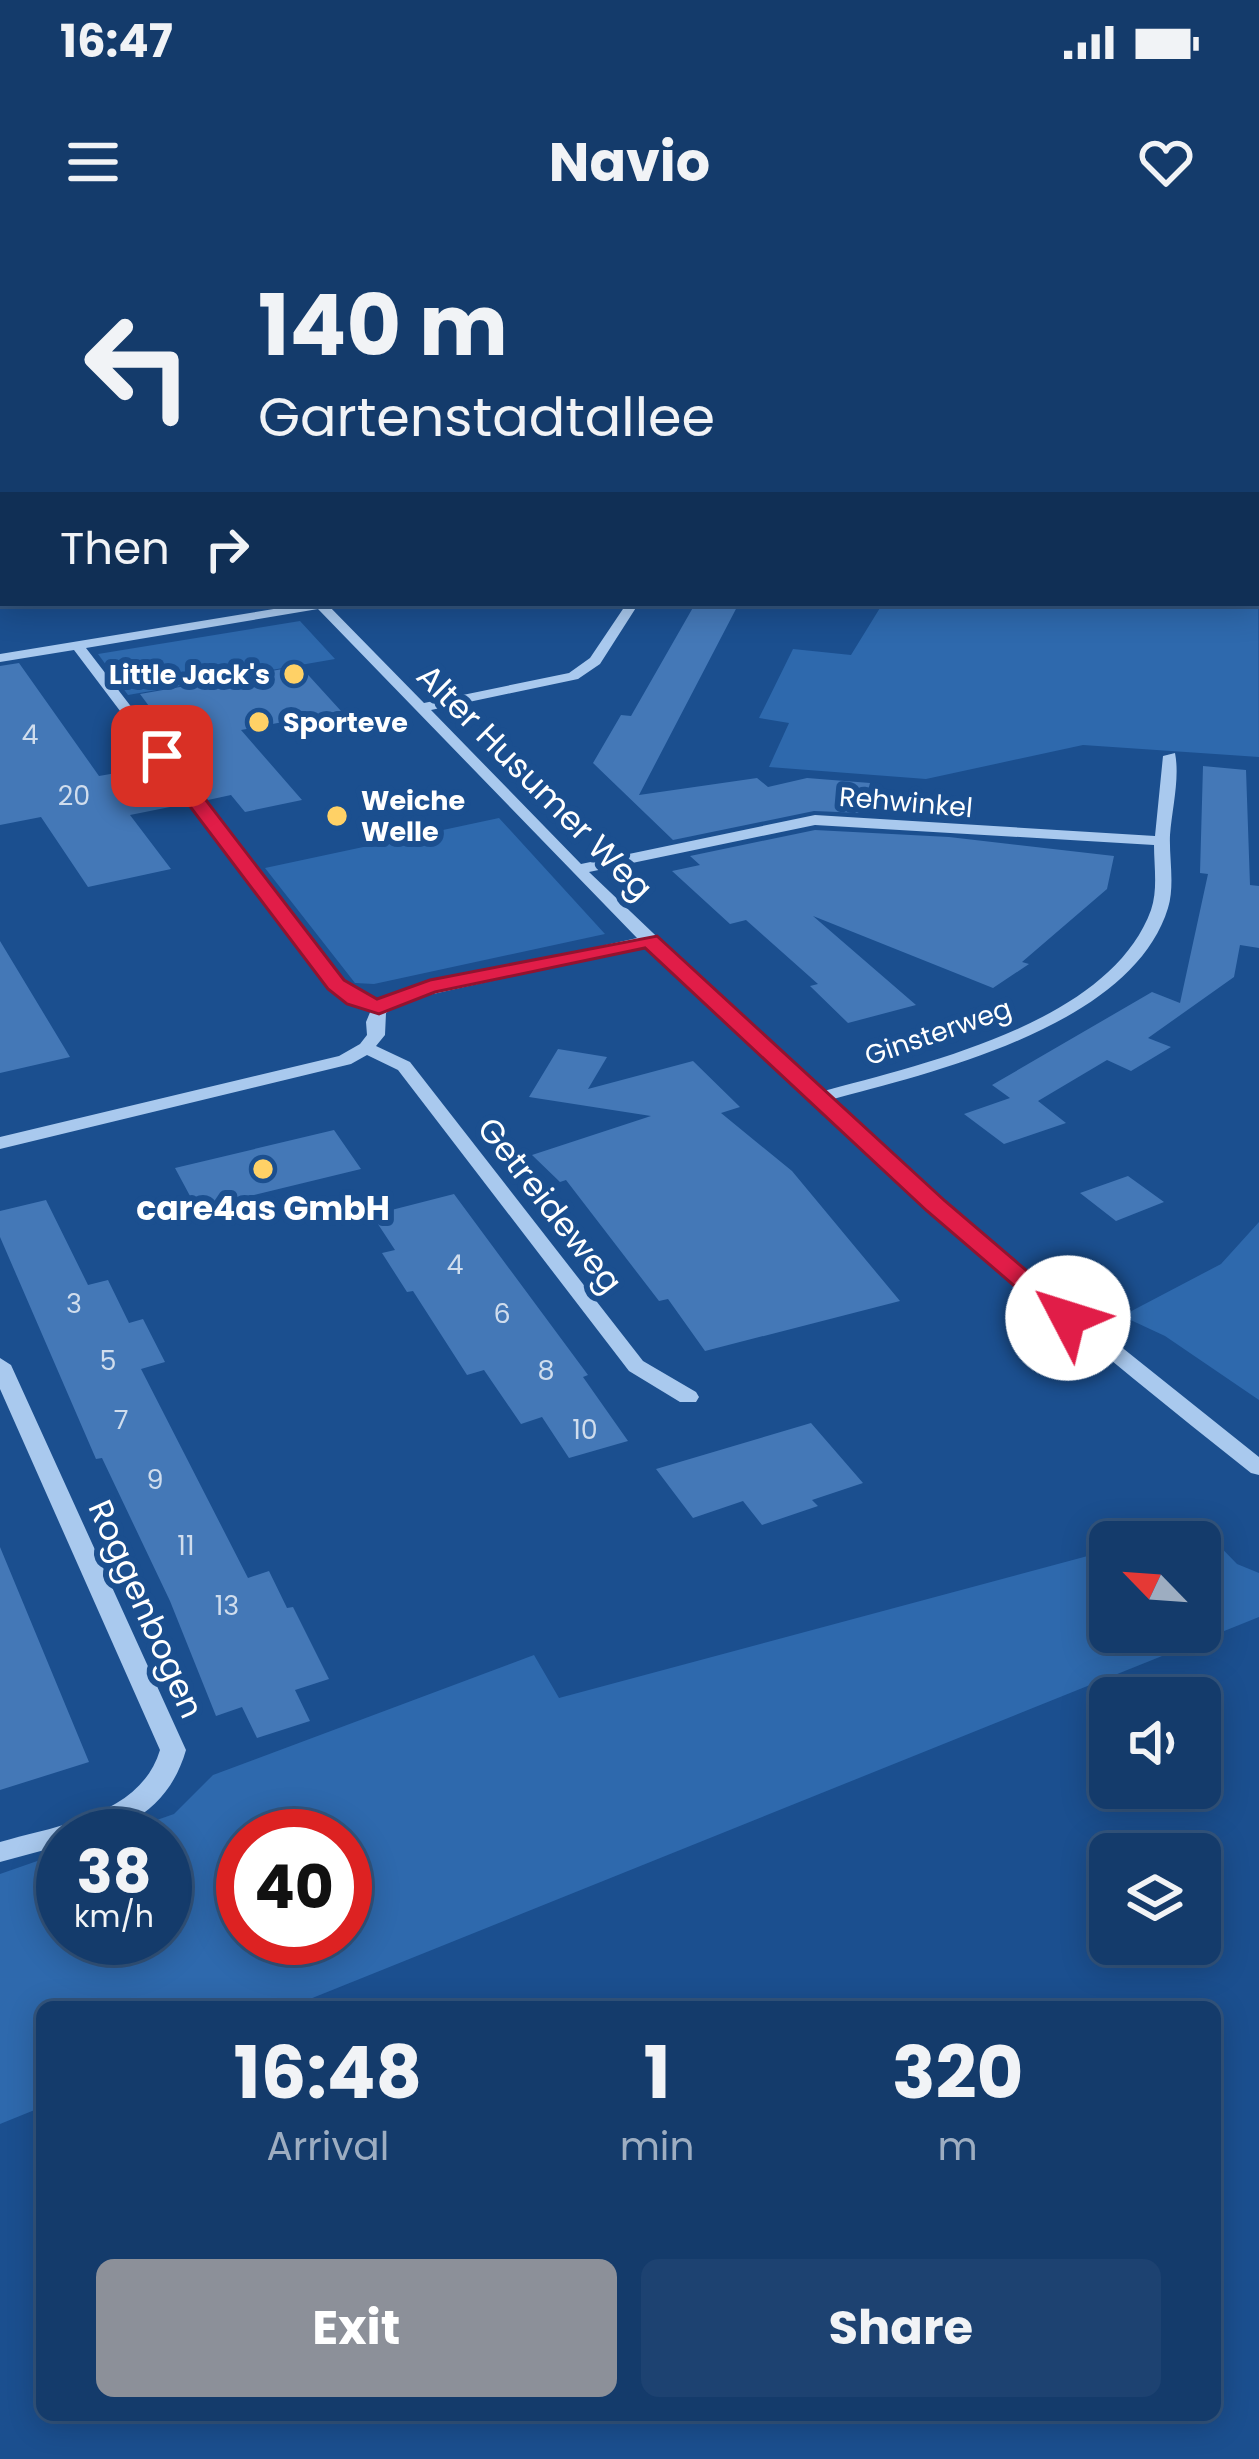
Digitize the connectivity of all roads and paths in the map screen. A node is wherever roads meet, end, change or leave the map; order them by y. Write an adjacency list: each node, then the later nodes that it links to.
1 (308, 606): 4 (street)
2 (322, 606): 6 (street, Alter Husumer Weg)
3 (631, 606): 6 (street)
4 (78, 646): 5 (street); 11 (street)
5 (0, 658)
6 (421, 708): 9 (street, Alter Husumer Weg)
7 (1170, 756): 8 (street, Ginsterweg)
8 (1162, 841): 9 (street, Rehwinkel); 13 (street, Ginsterweg)
9 (579, 869): 10 (street, Alter Husumer Weg)
10 (649, 940): 11 (street); 13 (street, Alter Husumer Weg)
11 (379, 1007): 12 (street)
12 (367, 1048): 14 (street); 16 (street, Getreideweg)
13 (818, 1098): 17 (street, Alter Husumer Weg)
14 (0, 1143)
15 (0, 1365): 18 (street, Roggenbogen)
16 (688, 1397)
17 (1259, 1468)
18 (0, 1852)

